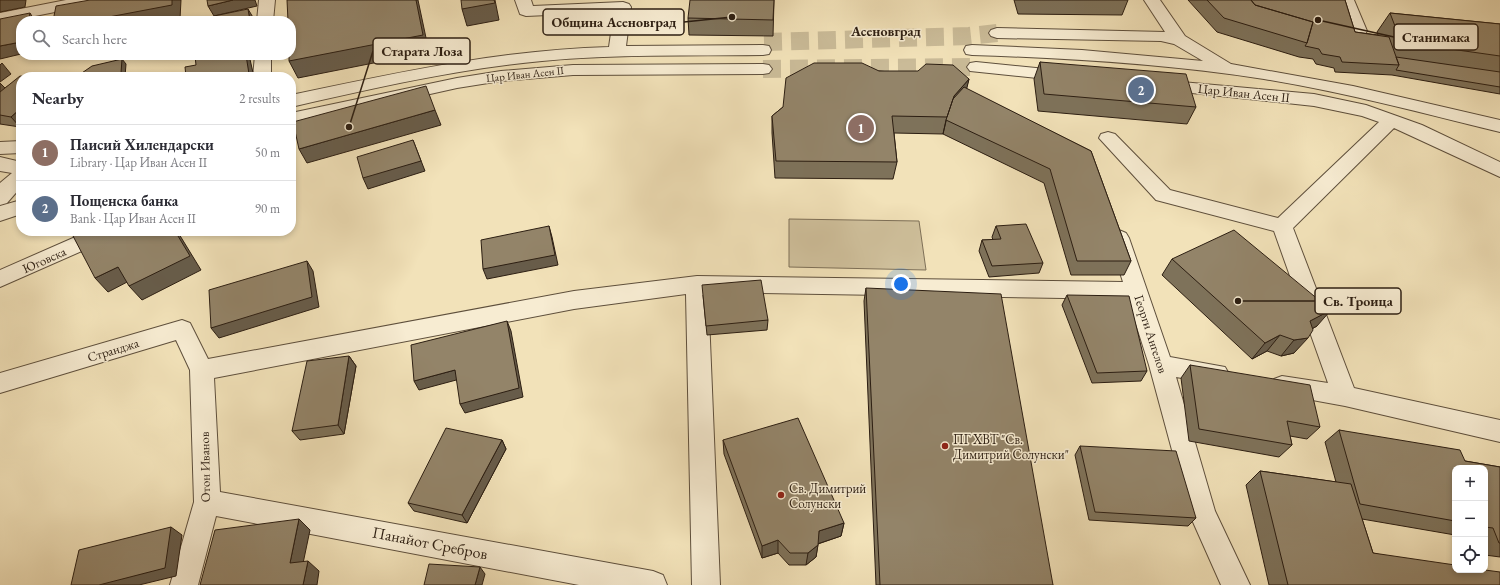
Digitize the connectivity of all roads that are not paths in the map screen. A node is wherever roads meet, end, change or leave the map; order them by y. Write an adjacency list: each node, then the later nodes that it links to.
1 (90, 0): 7 (street)
2 (267, 0): 6 (street)
3 (523, 0): 11 (street)
4 (1152, 0): 10 (street)
5 (1346, 0): 8 (street)
6 (265, 16)
7 (0, 18)
8 (1359, 31)
9 (997, 33): 10 (street)
10 (1179, 40): 17 (street)
11 (619, 46): 12 (street, Цар Иван Асен II); 21 (street, Цар Иван Асен II)
12 (764, 46)
13 (972, 50): 17 (street, Цар Иван Асен II)
14 (264, 60): 18 (street)
15 (976, 67): 19 (street)
16 (764, 69): 22 (street, Цар Иван Асен II)
17 (1231, 70): 24 (street, Цар Иван Асен II)
18 (262, 72)
19 (1084, 78)
20 (1146, 83): 23 (street, Цар Иван Асен II)
21 (296, 100)
22 (296, 118)
23 (1392, 120): 30 (street, Цар Иван Асен II); 36 (street)
24 (1500, 126)
25 (1108, 138): 36 (street)
26 (16, 147): 27 (street)
27 (0, 148)
28 (0, 164): 29 (street)
29 (16, 168)
30 (1500, 170)
31 (16, 180): 32 (street)
32 (0, 198)
33 (16, 209): 34 (street)
34 (0, 214)
35 (1112, 217): 40 (street, Георги Ангелов)
36 (1282, 226): 44 (street)
37 (99, 236): 38 (street, Юговска)
38 (0, 279)
39 (697, 284): 40 (street); 42 (street); 49 (street)
40 (1137, 291): 41 (street, Георги Ангелов)
41 (1162, 365): 44 (street); 50 (street, Георги Ангелов)
42 (202, 370): 43 (street, Странджа); 46 (street, Отон Иванов)
43 (0, 383)
44 (1345, 396): 45 (street)
45 (1500, 431)
46 (207, 502): 47 (street, Отон Иванов); 48 (street, Панайот Сребров)
47 (184, 585)
48 (653, 585)
49 (706, 585)
50 (1236, 585)

